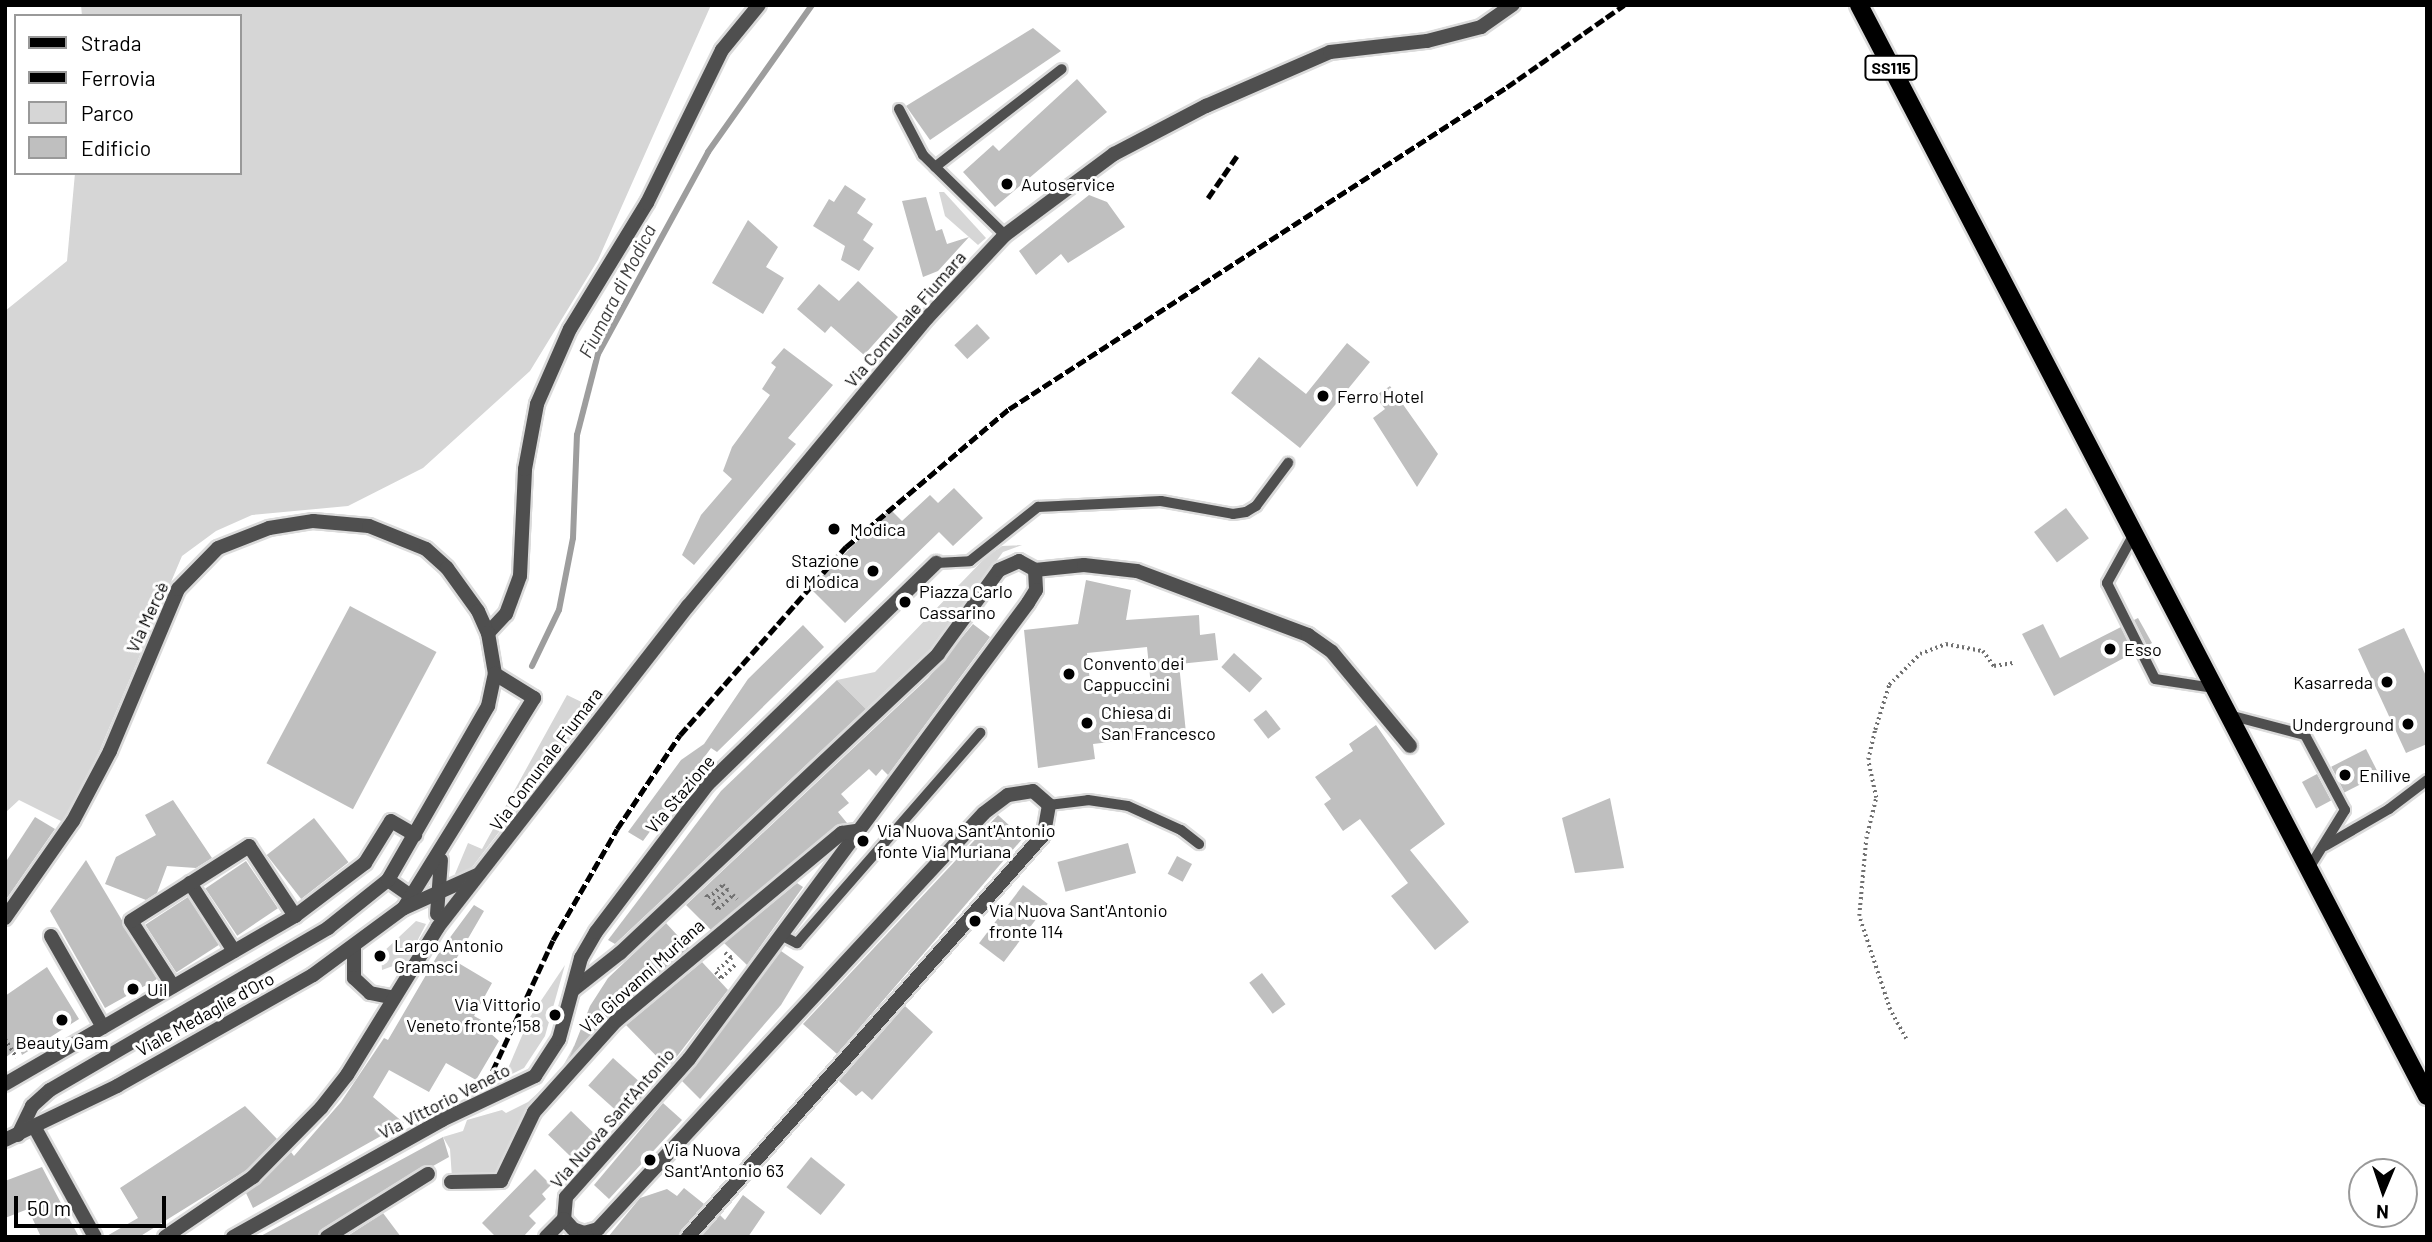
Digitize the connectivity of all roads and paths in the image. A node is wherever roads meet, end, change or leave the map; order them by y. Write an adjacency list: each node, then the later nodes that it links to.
1 (759, 5): 12 (street)
2 (1513, 5): 7 (street, Via Comunale Fiumara)
3 (1859, 5): 9 (main road, SS115)
4 (1062, 69): 6 (lane)
5 (899, 109): 6 (lane)
6 (935, 167): 7 (lane)
7 (1005, 236): 28 (street, Via Comunale Fiumara)
8 (1288, 463): 10 (lane)
9 (2135, 534): 15 (main road); 15 (lane)
10 (936, 563): 37 (street, Via Stazione)
11 (1035, 570): 18 (street); 21 (street, Via Nuova Sant'Antonio); 27 (street)
12 (488, 632): 14 (street); 34 (street, Via Mercè)
13 (2013, 663): 49 (path)
14 (495, 674): 22 (street); 25 (street)
15 (2214, 688): 16 (main road)
16 (2229, 715): 24 (lane); 26 (main road)
17 (980, 733): 38 (lane)
18 (1410, 746)
19 (2427, 780): 24 (lane)
20 (1049, 805): 23 (lane); 57 (street); 63 (street)
21 (856, 831): 36 (street, Via Giovanni Muriana); 38 (street, Via Nuova Sant'Antonio)
22 (415, 835): 29 (street); 33 (street)
23 (1199, 844)
24 (2321, 848): 26 (lane)
25 (443, 849): 31 (street); 32 (street)
26 (2308, 869): 52 (main road)
27 (709, 870): 36 (path); 44 (street)
28 (482, 873): 31 (street); 35 (street, Via Comunale Fiumara)
29 (387, 880): 32 (street); 54 (street)
30 (190, 883): 33 (street); 41 (street); 43 (street)
31 (437, 892): 32 (street); 35 (street)
32 (409, 903): 35 (street); 40 (street, Viale Medaglie d'Oro)
33 (295, 916): 41 (street)
34 (5, 918)
35 (437, 920): 46 (street, Via Comunale Fiumara)
36 (730, 923): 56 (street, Via Giovanni Muriana)
37 (596, 932): 44 (street, Via Vittorio Veneto)
38 (781, 935): 45 (street, Via Nuova Sant'Antonio)
39 (51, 936): 47 (street)
40 (354, 947): 46 (street); 53 (street, Viale Medaglie d'Oro)
41 (234, 951): 43 (street)
42 (710, 967): 45 (path)
43 (173, 986): 47 (street)
44 (573, 990): 60 (street, Via Vittorio Veneto)
45 (737, 995): 57 (street, Via Nuova Sant'Antonio)
46 (391, 997): 59 (street, Via Comunale Fiumara)
47 (103, 1027): 50 (street)
48 (5, 1039): 50 (path)
49 (1906, 1039)
50 (26, 1072): 51 (street)
51 (5, 1084)
52 (2427, 1096)
53 (36, 1128): 54 (street, Viale Medaglie d'Oro); 58 (street)
54 (12, 1137)
55 (428, 1174): 61 (street)
56 (451, 1182)
57 (567, 1228): 62 (street)
58 (95, 1237)
59 (165, 1237)
60 (233, 1237)
61 (327, 1237)
62 (546, 1237)
63 (688, 1237)

